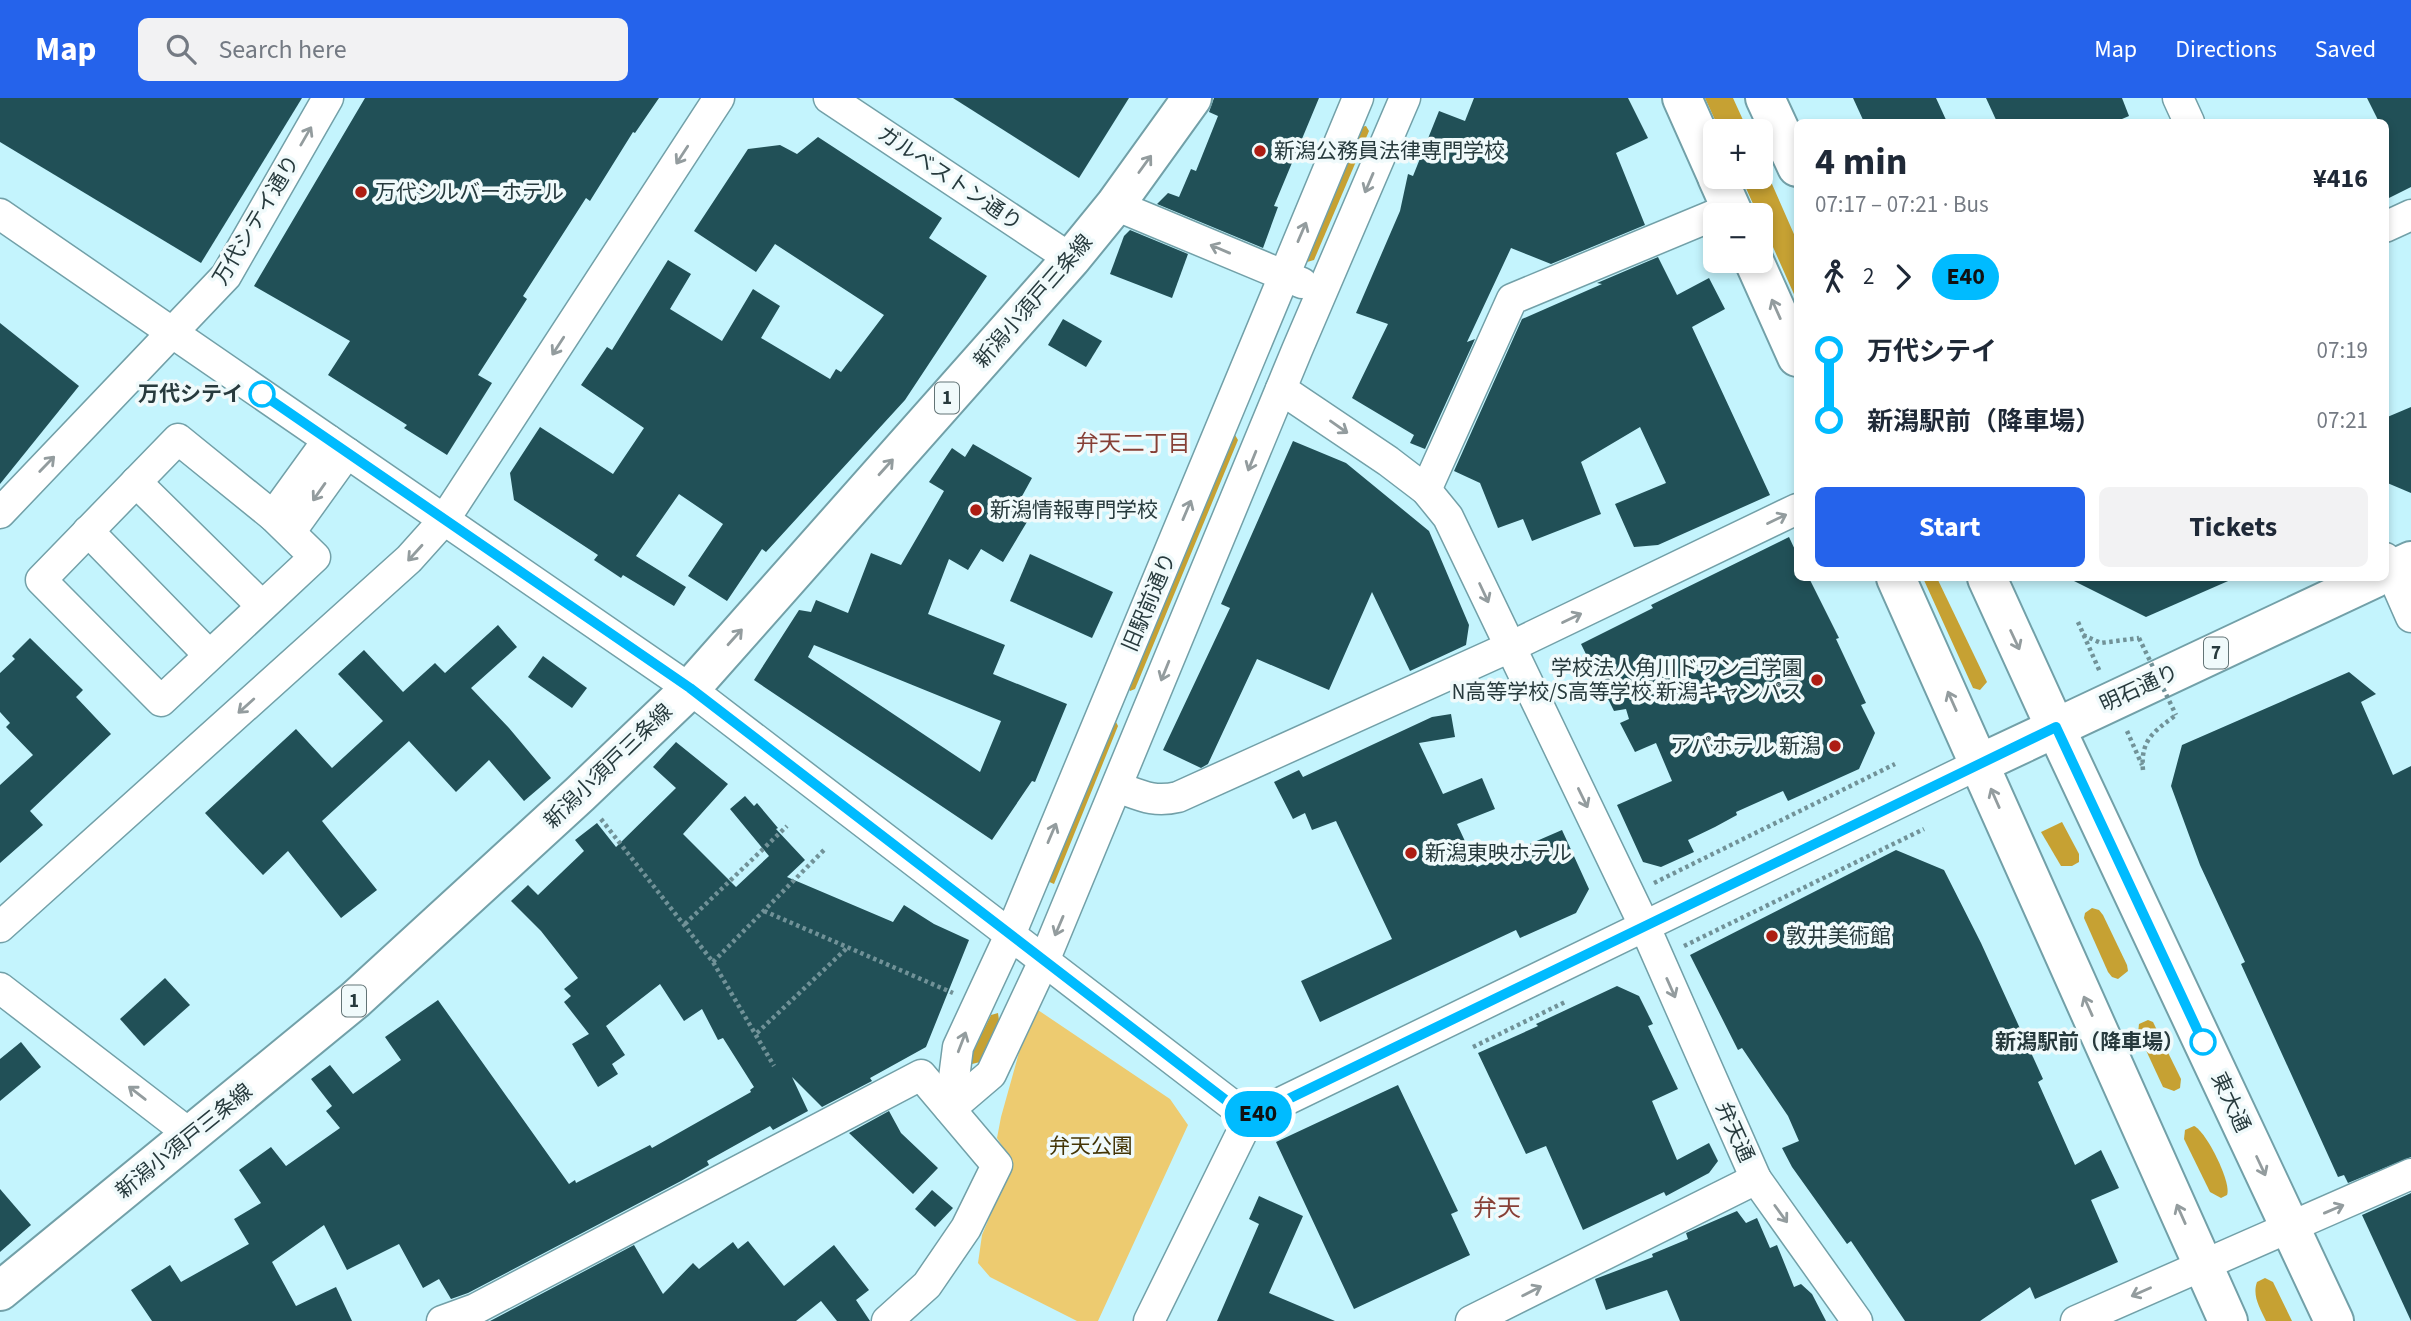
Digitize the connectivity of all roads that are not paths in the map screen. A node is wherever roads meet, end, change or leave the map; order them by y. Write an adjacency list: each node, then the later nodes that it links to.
1 (328, 98): 21 (street, 万代シテイ通り, one-way to 1)
2 (719, 98): 31 (street, one-way to 31)
3 (829, 98): 17 (street, ガルベストン通り)
4 (1192, 98): 13 (main road, 新潟小須戸三条線 / 1, one-way to 4)
5 (1359, 98): 19 (street, 旧駅前通り, one-way to 5)
6 (1405, 98): 20 (street, one-way to 20)
7 (1682, 98): 12 (main road)
8 (1765, 98): 11 (main road)
9 (2178, 98): 10 (street)
10 (2188, 119)
11 (1794, 161)
12 (1724, 193): 28 (street)
13 (1115, 205): 17 (main road, 新潟小須戸三条線 / 1); 19 (street, one-way to 13)
14 (0, 214): 21 (street)
15 (2411, 215): 16 (street)
16 (2389, 225)
17 (1071, 259): 42 (main road, 新潟小須戸三条線 / 1, one-way to 17)
18 (1760, 273): 22 (main road, one-way to 18)
19 (1283, 276): 20 (street); 24 (street, 旧駅前通り)
20 (1322, 292): 23 (street)
21 (173, 333): 26 (street); 30 (street, 万代シテイ通り, one-way to 21)
22 (1794, 350)
23 (1281, 390): 25 (street); 28 (street, 弁天通, one-way to 28)
24 (1232, 402): 25 (street); 48 (street, 旧駅前通り, one-way to 24)
25 (1270, 417): 45 (street, one-way to 45)
26 (338, 446): 31 (street); 32 (street)
27 (136, 482): 32 (street); 33 (street); 38 (street)
28 (1426, 490): 40 (street, 弁天通, one-way to 40)
29 (1794, 510): 40 (street, one-way to 29)
30 (0, 513)
31 (444, 520): 42 (street); 47 (street, one-way to 47)
32 (282, 523): 38 (street)
33 (88, 531): 41 (street); 41 (street)
34 (2390, 568): 39 (street)
35 (1897, 581): 44 (main road, one-way to 35)
36 (1988, 581): 43 (main road, 東大通, one-way to 43)
37 (2363, 581): 43 (main road, 明石通り / 7)
38 (262, 606): 41 (street)
39 (2411, 617)
40 (1510, 647): 45 (street); 46 (street, 弁天通, one-way to 46)
41 (209, 655)
42 (690, 688): 48 (street); 53 (main road, 新潟小須戸三条線 / 1)
43 (2056, 727): 44 (main road, 明石通り / 7); 56 (main road, 東大通, one-way to 56)
44 (1979, 764): 46 (street); 57 (main road, one-way to 44)
45 (1117, 786): 49 (street, one-way to 49)
46 (1644, 925): 52 (street); 55 (street, 弁天通, one-way to 55)
47 (0, 927)
48 (1010, 934): 49 (street); 51 (street, 旧駅前通り, one-way to 48)
49 (1044, 961): 51 (street); 52 (street)
50 (0, 988): 53 (street, one-way to 50)
51 (950, 1108): 59 (street); 60 (street)
52 (1249, 1118): 61 (street)
53 (191, 1135): 58 (main road, 新潟小須戸三条線 / 1)
54 (2411, 1174): 56 (street, one-way to 54)
55 (1755, 1179): 62 (street, one-way to 55); 63 (street, 弁天通, one-way to 63)
56 (2290, 1228): 57 (street); 66 (main road, 東大通)
57 (2203, 1265): 64 (street, one-way to 64); 65 (main road)
58 (0, 1291)
59 (442, 1321)
60 (887, 1321)
61 (1149, 1321)
62 (1471, 1321)
63 (1857, 1321)
64 (2076, 1321)
65 (2228, 1321)
66 (2334, 1321)

